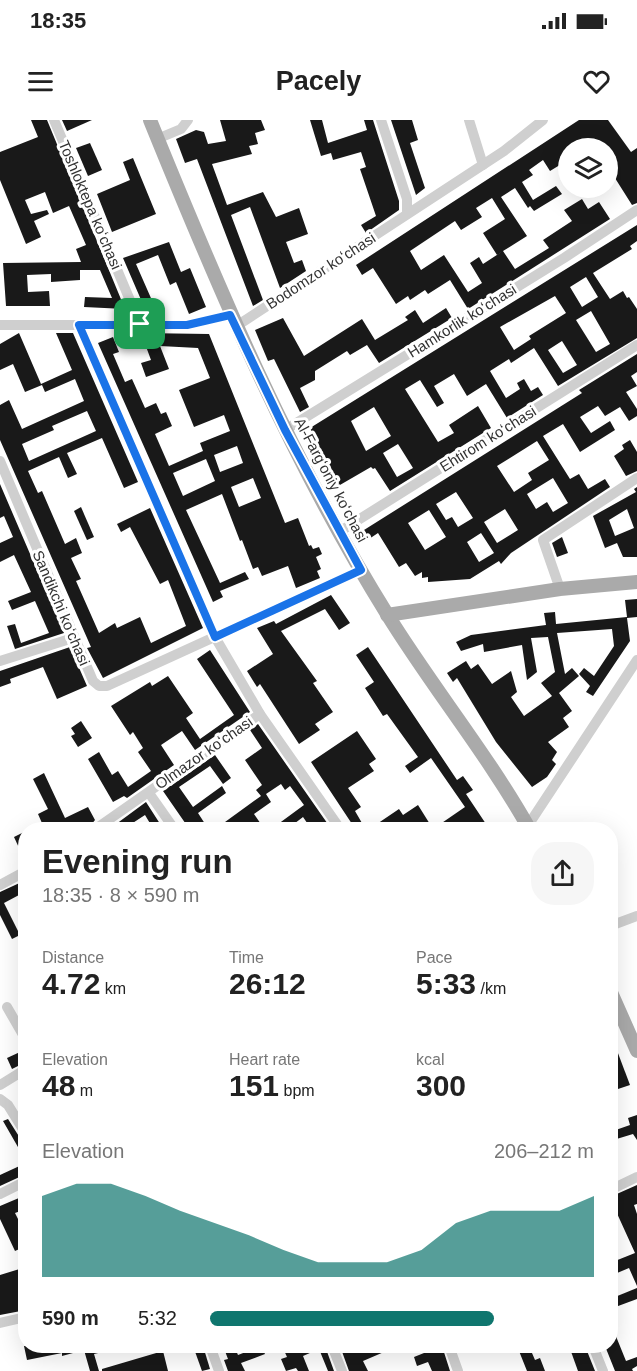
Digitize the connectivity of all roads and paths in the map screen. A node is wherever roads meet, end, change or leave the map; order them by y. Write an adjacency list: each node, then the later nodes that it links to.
1 (54, 120): 12 (street, Toshloktepa koʻchasi)
2 (150, 120): 7 (main road, Al-Fargʻoniy koʻchasi)
3 (188, 120): 7 (street)
4 (381, 120): 10 (street)
5 (469, 120): 8 (street)
6 (543, 120): 8 (street, Bodomzor koʻchasi)
7 (157, 139): 11 (main road, Al-Fargʻoniy koʻchasi)
8 (483, 165): 10 (street, Bodomzor koʻchasi)
9 (637, 210): 16 (street, Hamkorlik koʻchasi)
10 (407, 214): 11 (street, Bodomzor koʻchasi)
11 (233, 321): 12 (street); 16 (main road, Al-Fargʻoniy koʻchasi)
12 (140, 324): 14 (street)
13 (0, 325): 14 (street)
14 (79, 325): 24 (street)
15 (637, 345): 19 (street, Ehtirom koʻchasi)
16 (285, 430): 19 (main road, Al-Fargʻoniy koʻchasi)
17 (0, 461): 25 (street, Sandikchi koʻchasi)
18 (637, 478): 22 (street)
19 (339, 532): 20 (main road, Al-Fargʻoniy koʻchasi)
20 (361, 570): 23 (main road, Al-Fargʻoniy koʻchasi); 24 (street, Sandikchi koʻchasi)
21 (637, 582): 22 (main road)
22 (560, 589): 23 (main road)
23 (387, 615): 33 (main road, Al-Fargʻoniy koʻchasi)
24 (215, 637): 25 (street, Sandikchi koʻchasi); 28 (street, Olmazor koʻchasi)
25 (73, 638): 27 (street)
26 (637, 660): 34 (street)
27 (0, 661)
28 (260, 714): 29 (street, Olmazor koʻchasi); 32 (street, Olmazor koʻchasi)
29 (149, 793): 30 (street, Olmazor koʻchasi); 31 (street, Olmazor koʻchasi)
30 (106, 822)
31 (169, 822)
32 (335, 822)
33 (524, 822)
34 (532, 822)
35 (18, 875): 36 (street)
36 (0, 885)
37 (637, 916): 38 (street)
38 (618, 923)
39 (7, 1007): 41 (street)
40 (618, 1008): 42 (main road)
41 (18, 1026)
42 (637, 1051)
43 (18, 1074): 44 (street)
44 (0, 1084)
45 (0, 1099): 46 (street)
46 (18, 1121)
47 (637, 1177): 49 (street)
48 (18, 1185): 50 (street)
49 (618, 1186)
50 (0, 1194)
51 (18, 1319): 52 (street)
52 (0, 1323)
53 (213, 1353): 57 (street)
54 (335, 1353): 58 (street)
55 (451, 1353): 59 (street)
56 (596, 1353): 60 (street)
57 (219, 1371)
58 (342, 1371)
59 (458, 1371)
60 (603, 1371)

